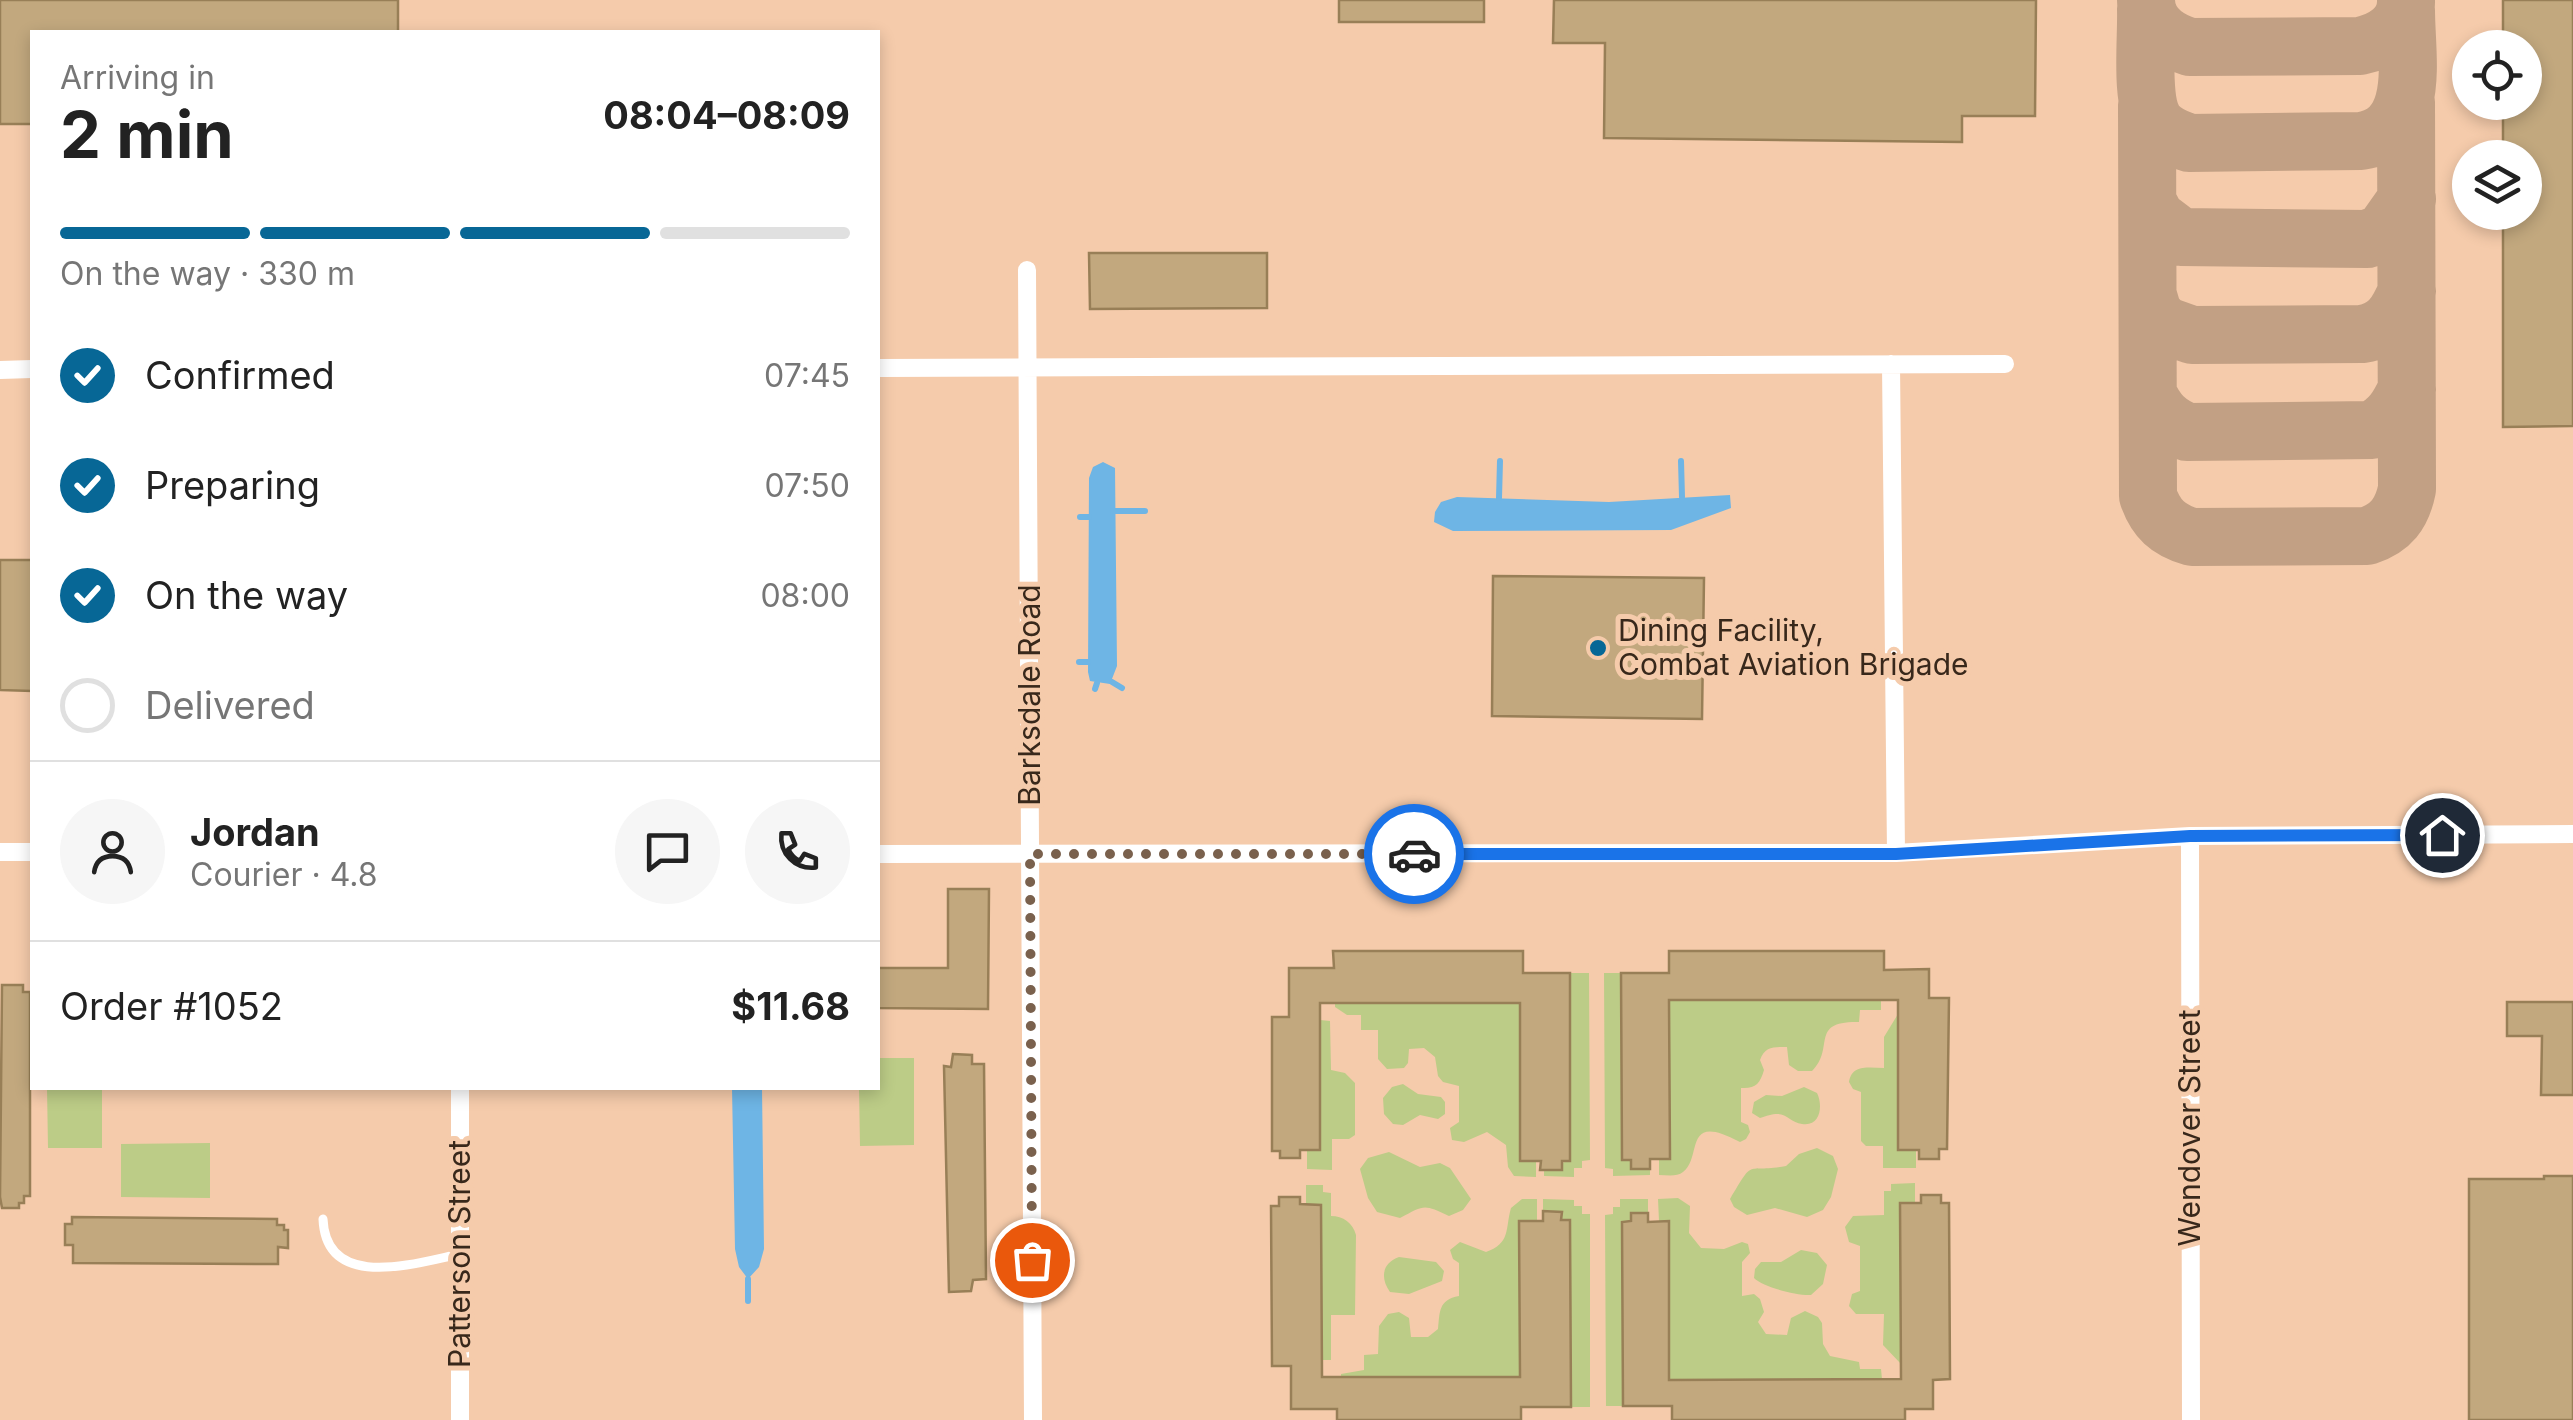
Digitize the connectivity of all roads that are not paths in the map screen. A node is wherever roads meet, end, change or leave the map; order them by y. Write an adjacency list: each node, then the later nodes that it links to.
1 (1028, 270): 5 (street, Barksdale Road)
2 (1891, 364): 3 (street); 5 (street); 14 (street)
3 (2005, 364)
4 (880, 368): 5 (street)
5 (1028, 369): 13 (street, Barksdale Road)
6 (0, 370): 7 (street)
7 (30, 370)
8 (2573, 834): 9 (street)
9 (2190, 836): 14 (street); 20 (street, Wendover Street)
10 (0, 852): 11 (street)
11 (30, 852)
12 (880, 854): 13 (street)
13 (1030, 854): 14 (street); 19 (street, Barksdale Road)
14 (1896, 854)
15 (460, 1090): 17 (street, Patterson Street)
16 (323, 1219): 17 (lane)
17 (460, 1254): 18 (street, Patterson Street)
18 (460, 1420)
19 (1033, 1420)
20 (2191, 1420)

